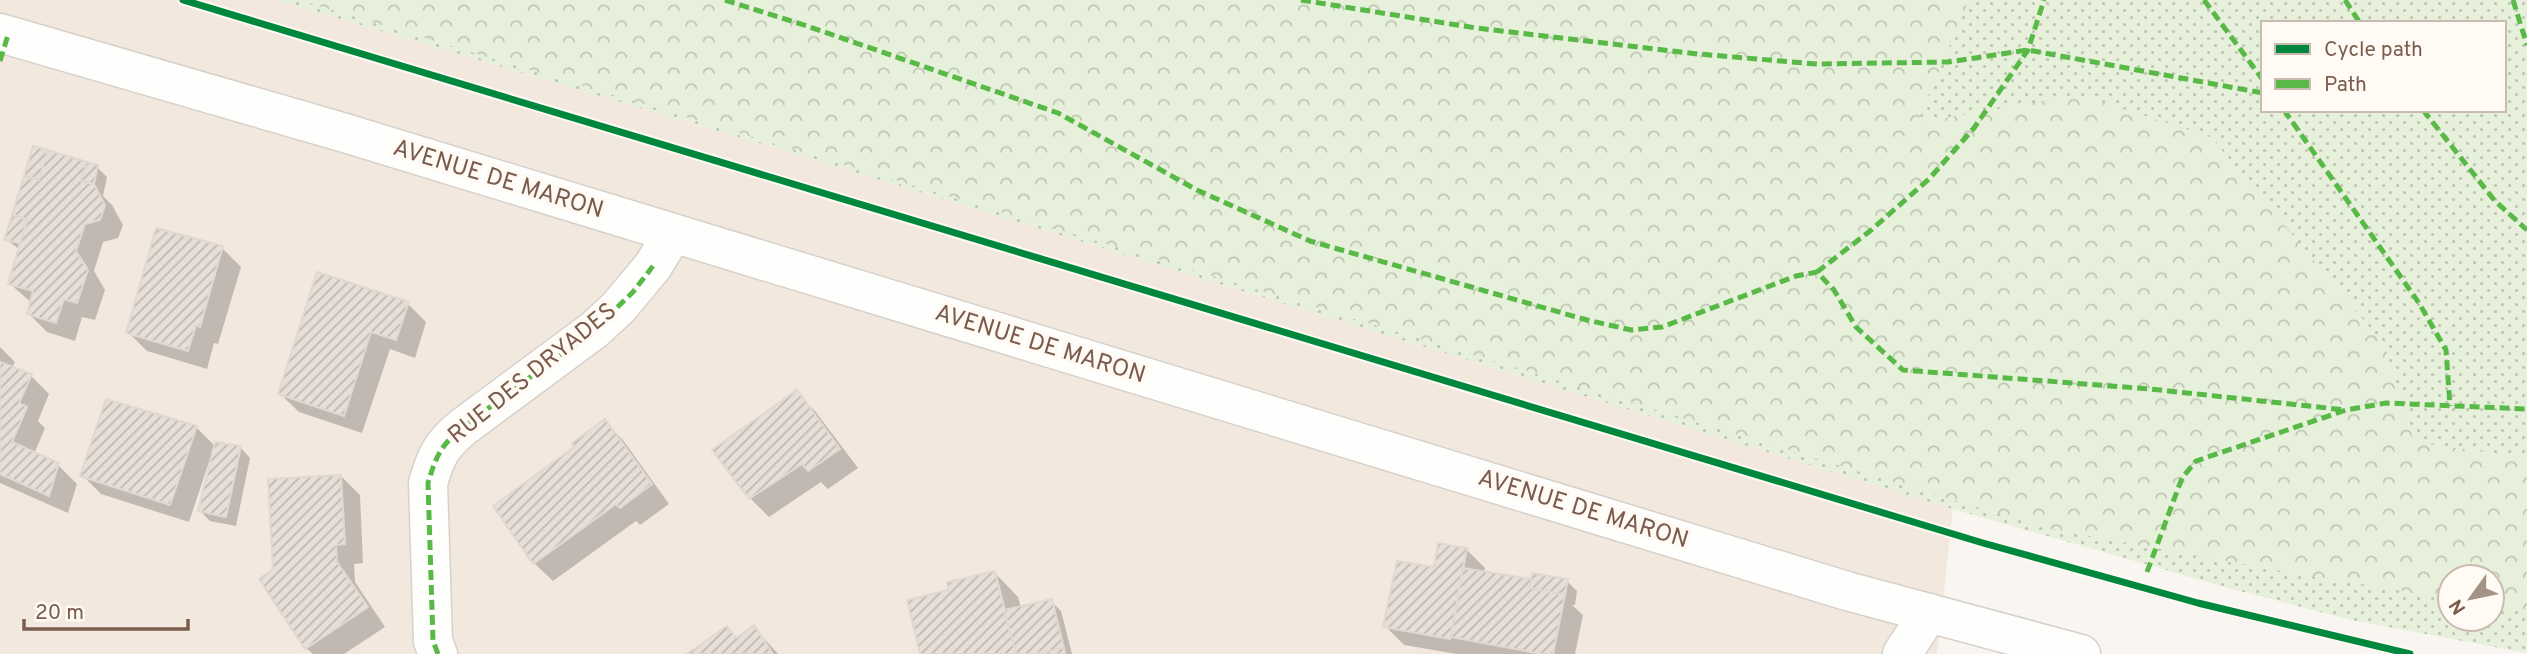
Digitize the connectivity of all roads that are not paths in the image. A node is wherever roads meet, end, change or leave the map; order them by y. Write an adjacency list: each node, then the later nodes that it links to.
1 (3, 43): 2 (street, AVENUE DE MARON)
2 (673, 233): 3 (street, AVENUE DE MARON); 4 (street, RUE DES DRYADES)
3 (1929, 613): 5 (street); 6 (street, AVENUE DE MARON)
4 (438, 654)
5 (1902, 654)
6 (2081, 654)

